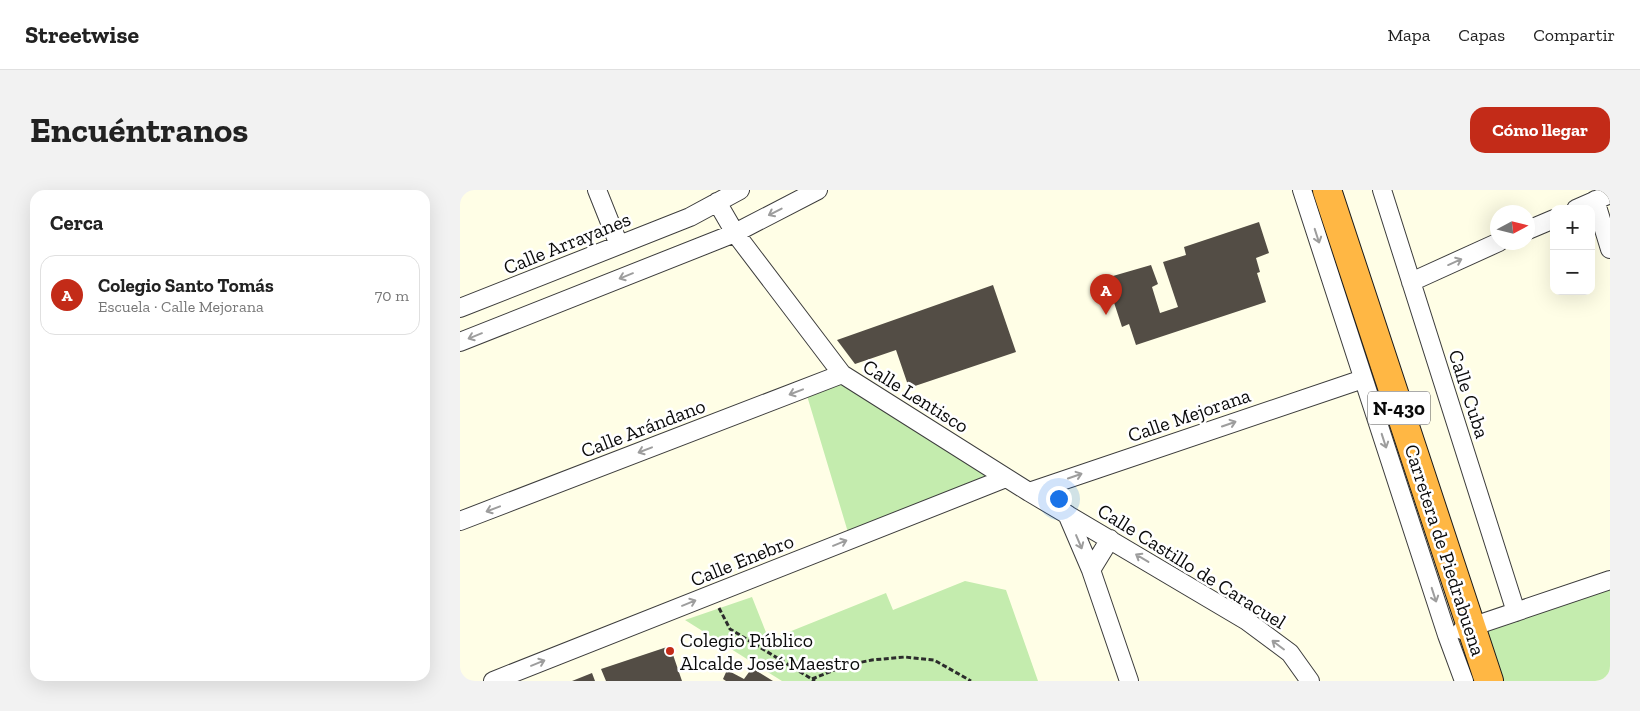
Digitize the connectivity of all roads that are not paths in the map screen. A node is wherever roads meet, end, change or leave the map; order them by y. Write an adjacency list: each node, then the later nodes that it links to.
1 (597, 190): 13 (street)
2 (740, 190): 8 (street, Calle Arrayanes)
3 (818, 190): 12 (street, one-way to 12)
4 (1302, 190): 16 (street, one-way to 16)
5 (1327, 190): 16 (highway, Carretera de Piedrabuena / N-430)
6 (1382, 190): 17 (street, Calle Cuba)
7 (1603, 197): 9 (street); 15 (street)
8 (717, 202): 12 (street, Calle Lentisco); 13 (street, Calle Arrayanes)
9 (1585, 205)
10 (1550, 220): 11 (street)
11 (1535, 227)
12 (736, 233): 19 (street, one-way to 19); 20 (street, Calle Lentisco)
13 (619, 245): 18 (street, Calle Arrayanes)
14 (1490, 246): 17 (street, one-way to 14)
15 (1610, 249)
16 (1336, 254): 21 (street); 22 (highway, Carretera de Piedrabuena / N-430)
17 (1411, 282): 30 (street, Calle Cuba)
18 (460, 308)
19 (460, 342)
20 (842, 374): 23 (street, Calle Lentisco); 26 (street, Calle Arándano, one-way to 26)
21 (1363, 379): 22 (street, one-way to 22); 24 (street, Calle Mejorana, one-way to 21)
22 (1407, 473): 31 (highway, Carretera de Piedrabuena / N-430)
23 (1006, 478): 24 (street, Calle Lentisco); 32 (street, Calle Enebro, one-way to 23)
24 (1029, 492): 25 (street, Calle Lentisco)
25 (1067, 514): 27 (street, Calle Castillo de Caracuel); 28 (street, one-way to 28)
26 (460, 521)
27 (1110, 539): 28 (street); 34 (street, Calle Castillo de Caracuel, one-way to 27)
28 (1091, 570): 33 (street)
29 (1610, 580): 30 (street)
30 (1516, 612): 31 (street)
31 (1459, 631): 35 (street); 36 (highway, Carretera de Piedrabuena / N-430)
32 (493, 681)
33 (1129, 681)
34 (1310, 681)
35 (1464, 681)
36 (1489, 681)

